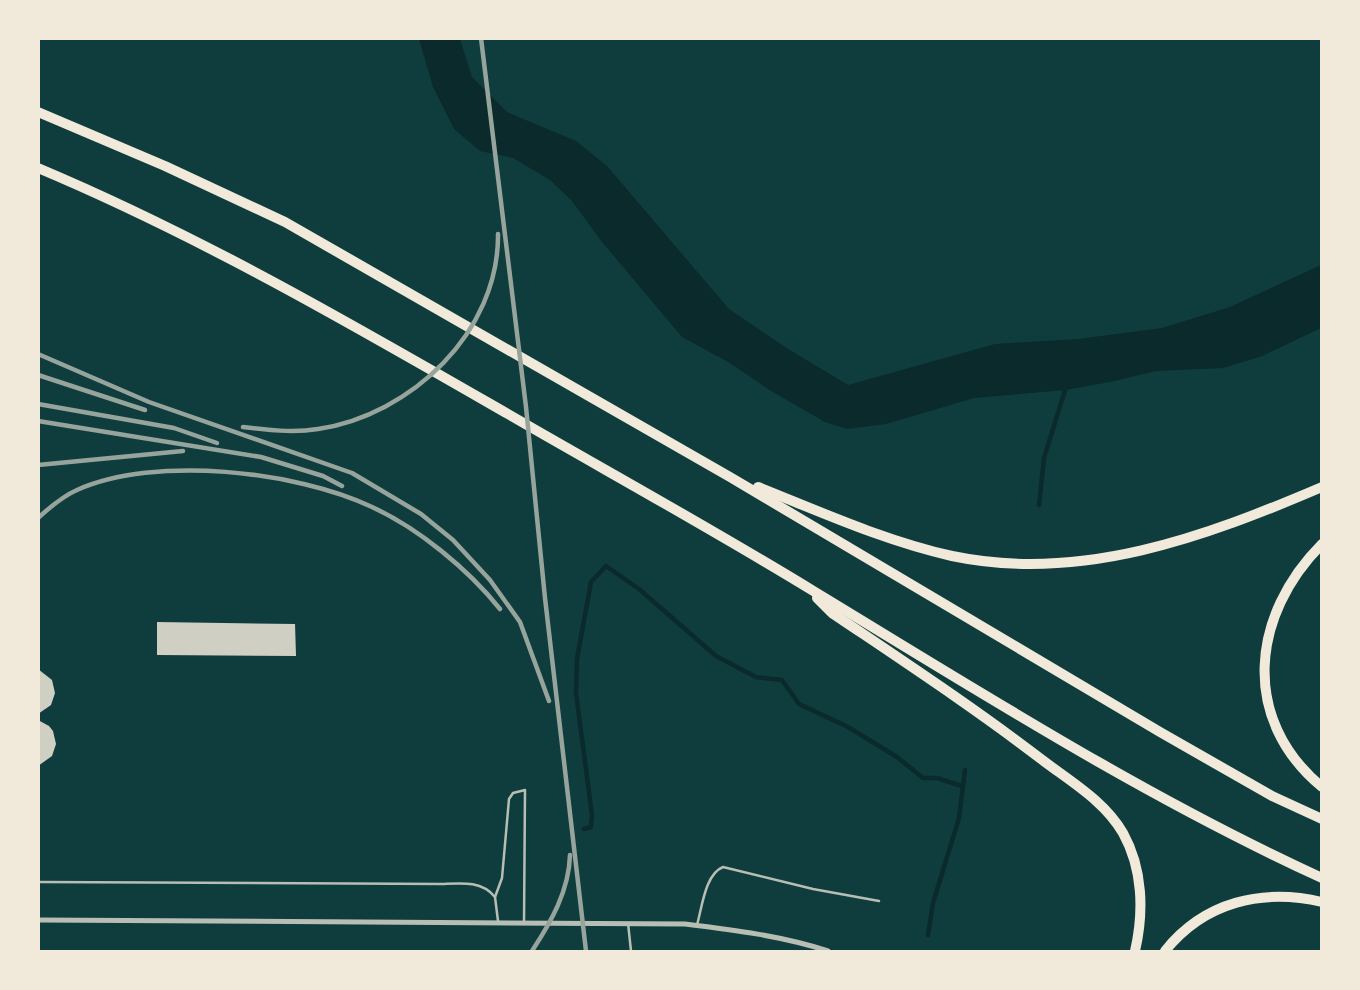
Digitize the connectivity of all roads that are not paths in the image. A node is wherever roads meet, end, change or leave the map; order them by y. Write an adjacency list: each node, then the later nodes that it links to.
1 (38, 112): 3 (highway)
2 (38, 168): 6 (highway)
3 (730, 477): 4 (highway); 8 (highway)
4 (1321, 487)
5 (1321, 544): 7 (highway)
6 (806, 586): 9 (highway); 21 (highway)
7 (1321, 787)
8 (1321, 819)
9 (1321, 878)
10 (38, 882): 11 (lane)
11 (495, 897): 16 (lane); 17 (lane)
12 (879, 901): 18 (lane)
13 (1321, 902): 22 (highway)
14 (38, 920): 17 (street)
15 (628, 923): 16 (street); 18 (street); 19 (lane)
16 (524, 924): 17 (street)
17 (498, 925)
18 (697, 925): 20 (street)
19 (631, 951)
20 (828, 951)
21 (1135, 951)
22 (1165, 951)

